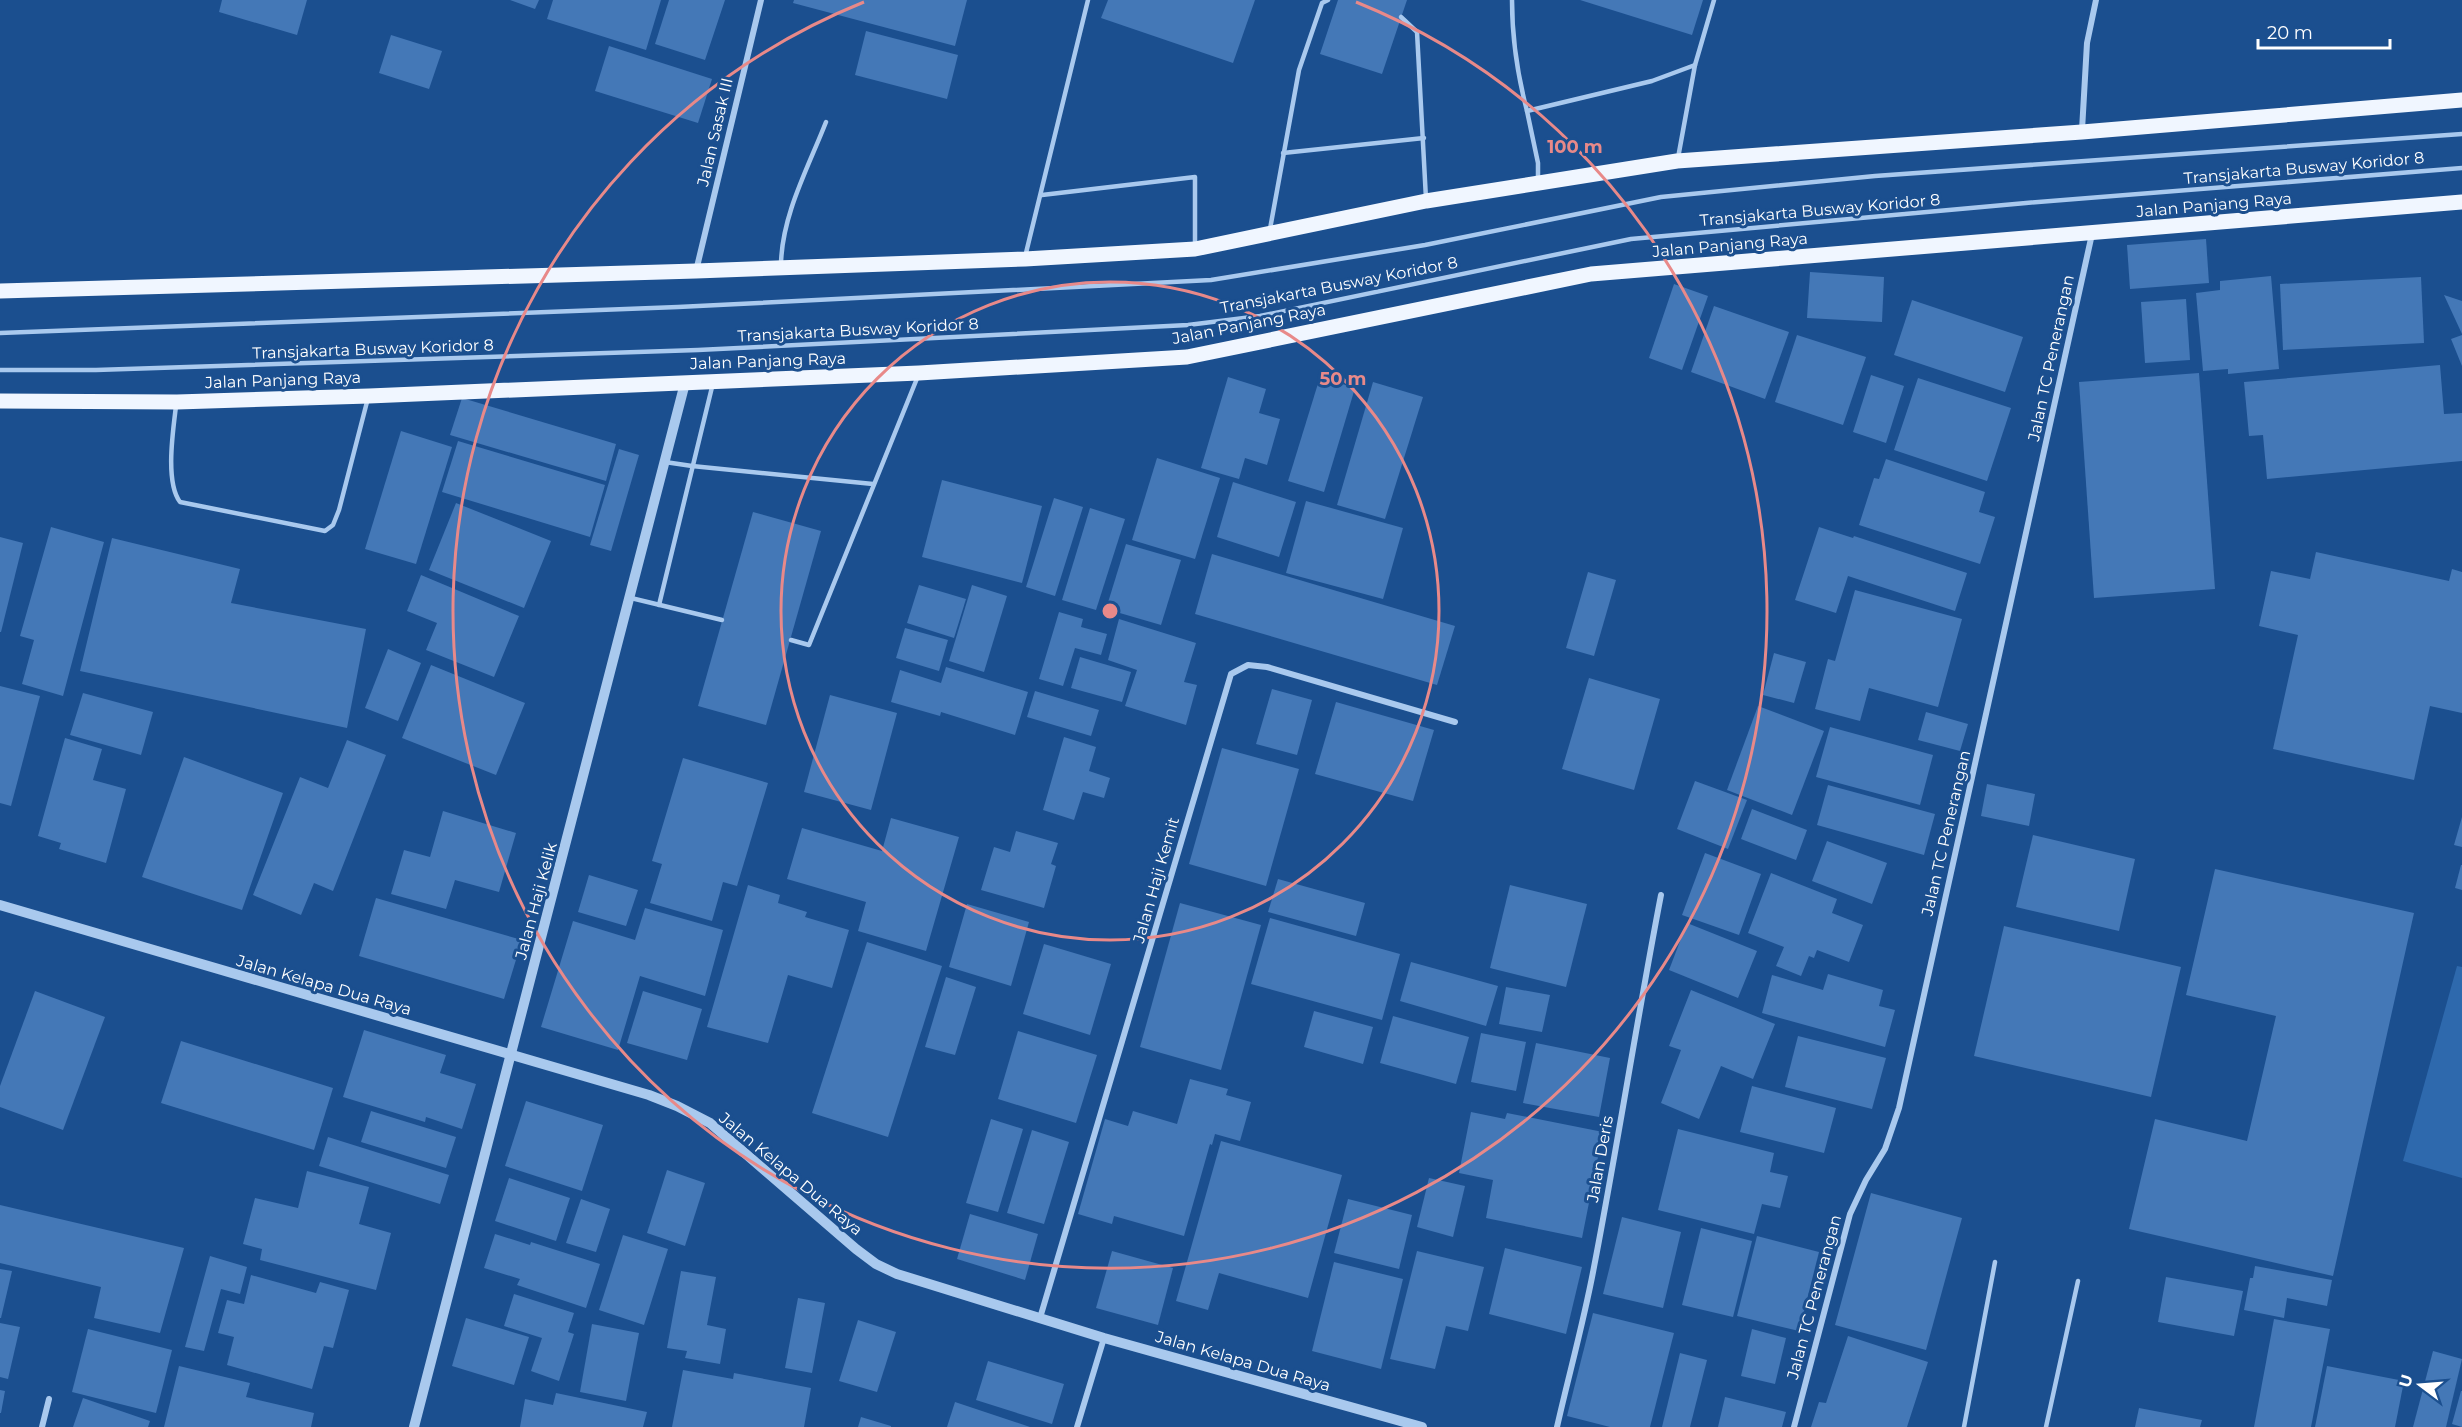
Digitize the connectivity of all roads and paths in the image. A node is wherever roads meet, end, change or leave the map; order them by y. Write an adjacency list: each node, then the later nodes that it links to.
1 (761, 0): 27 (street, Jalan Sasak III)
2 (1088, 0): 19 (lane)
3 (1328, 0): 15 (lane)
4 (1512, 0): 10 (lane)
5 (1714, 0): 8 (lane)
6 (2096, 0): 12 (street)
7 (1401, 17): 14 (lane)
8 (1695, 65): 10 (lane); 16 (lane)
9 (2462, 100): 12 (main road)
10 (1527, 111): 18 (lane)
11 (826, 122): 26 (lane)
12 (2082, 132): 16 (main road)
13 (2462, 134): 29 (lane, Transjakarta Busway Koridor 8)
14 (1424, 138): 15 (lane); 20 (lane)
15 (1283, 153): 23 (lane)
16 (1677, 161): 18 (main road)
17 (2462, 168): 30 (lane, Transjakarta Busway Koridor 8)
18 (1538, 183): 20 (main road)
19 (1042, 195): 24 (lane); 25 (lane)
20 (1426, 201): 23 (main road)
21 (2462, 202): 22 (main road, Jalan Panjang Raya)
22 (2092, 233): 31 (main road, Jalan Panjang Raya); 58 (street, Jalan TC Penerangan)
23 (1269, 235): 24 (main road)
24 (1195, 249): 25 (main road)
25 (1025, 259): 26 (main road)
26 (781, 267): 27 (main road)
27 (696, 271): 28 (main road)
28 (0, 291)
29 (0, 333)
30 (0, 370)
31 (919, 374): 32 (main road, Jalan Panjang Raya); 39 (lane)
32 (713, 380): 33 (main road, Jalan Panjang Raya); 38 (lane)
33 (685, 383): 34 (main road, Jalan Panjang Raya); 37 (street, Jalan Haji Kelik)
34 (369, 396): 36 (main road, Jalan Panjang Raya); 36 (lane)
35 (0, 401): 36 (main road, Jalan Panjang Raya)
36 (177, 402)
37 (665, 462): 38 (lane); 40 (street, Jalan Haji Kelik)
38 (692, 466): 39 (lane); 41 (lane)
39 (873, 484): 43 (lane)
40 (630, 598): 41 (lane); 47 (street, Jalan Haji Kelik)
41 (659, 605): 42 (lane)
42 (722, 620)
43 (791, 640)
44 (1455, 722): 50 (street, Jalan Haji Kemit)
45 (1661, 895): 57 (street, Jalan Deris)
46 (0, 905): 47 (street, Jalan Kelapa Dua Raya)
47 (511, 1055): 50 (street, Jalan Kelapa Dua Raya); 54 (street, Jalan Haji Kelik)
48 (1995, 1262): 59 (lane)
49 (2078, 1281): 60 (lane)
50 (1040, 1318): 51 (street, Jalan Kelapa Dua Raya)
51 (1104, 1338): 55 (street); 56 (street, Jalan Kelapa Dua Raya)
52 (49, 1399): 53 (street)
53 (42, 1427)
54 (414, 1427)
55 (1077, 1427)
56 (1422, 1427)
57 (1557, 1427)
58 (1794, 1427)
59 (1964, 1427)
60 (2046, 1427)

